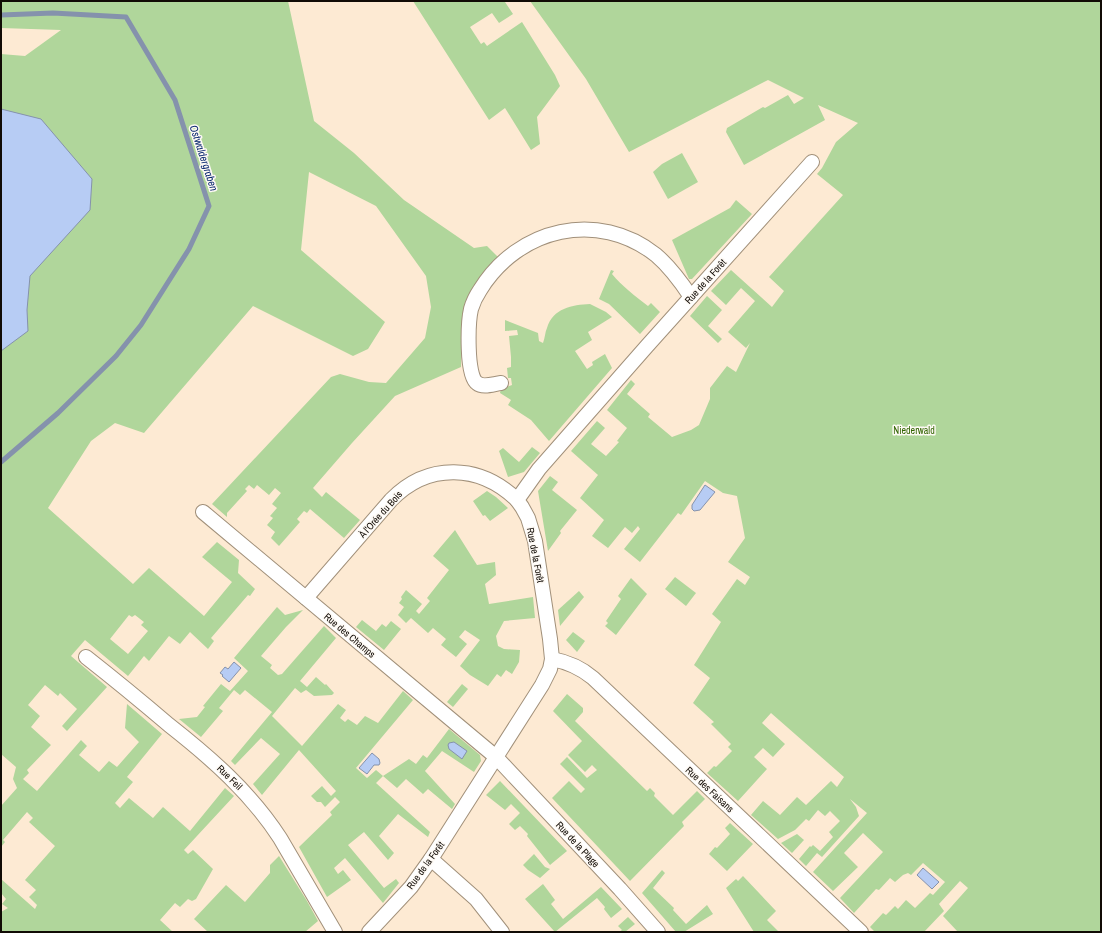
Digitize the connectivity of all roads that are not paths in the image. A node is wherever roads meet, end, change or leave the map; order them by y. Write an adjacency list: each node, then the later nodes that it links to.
1 (812, 162): 2 (street, Rue de la Forêt)
2 (691, 297): 3 (street); 4 (street, Rue de la Forêt)
3 (500, 383)
4 (517, 500): 6 (street, À l'Orée du Bois); 8 (street, Rue de la Forêt)
5 (203, 512): 6 (street, Rue des Champs)
6 (306, 598): 9 (street, Rue des Champs)
7 (86, 657): 11 (street, Rue Feil)
8 (552, 659): 9 (street, Rue de la Forêt); 15 (street, Rue des Faisans)
9 (496, 757): 10 (street, Rue de la Forêt); 14 (street, Rue de la Plage)
10 (431, 859): 12 (street, Rue de la Forêt); 13 (street)
11 (335, 932)
12 (369, 932)
13 (502, 932)
14 (658, 932)
15 (862, 932)

